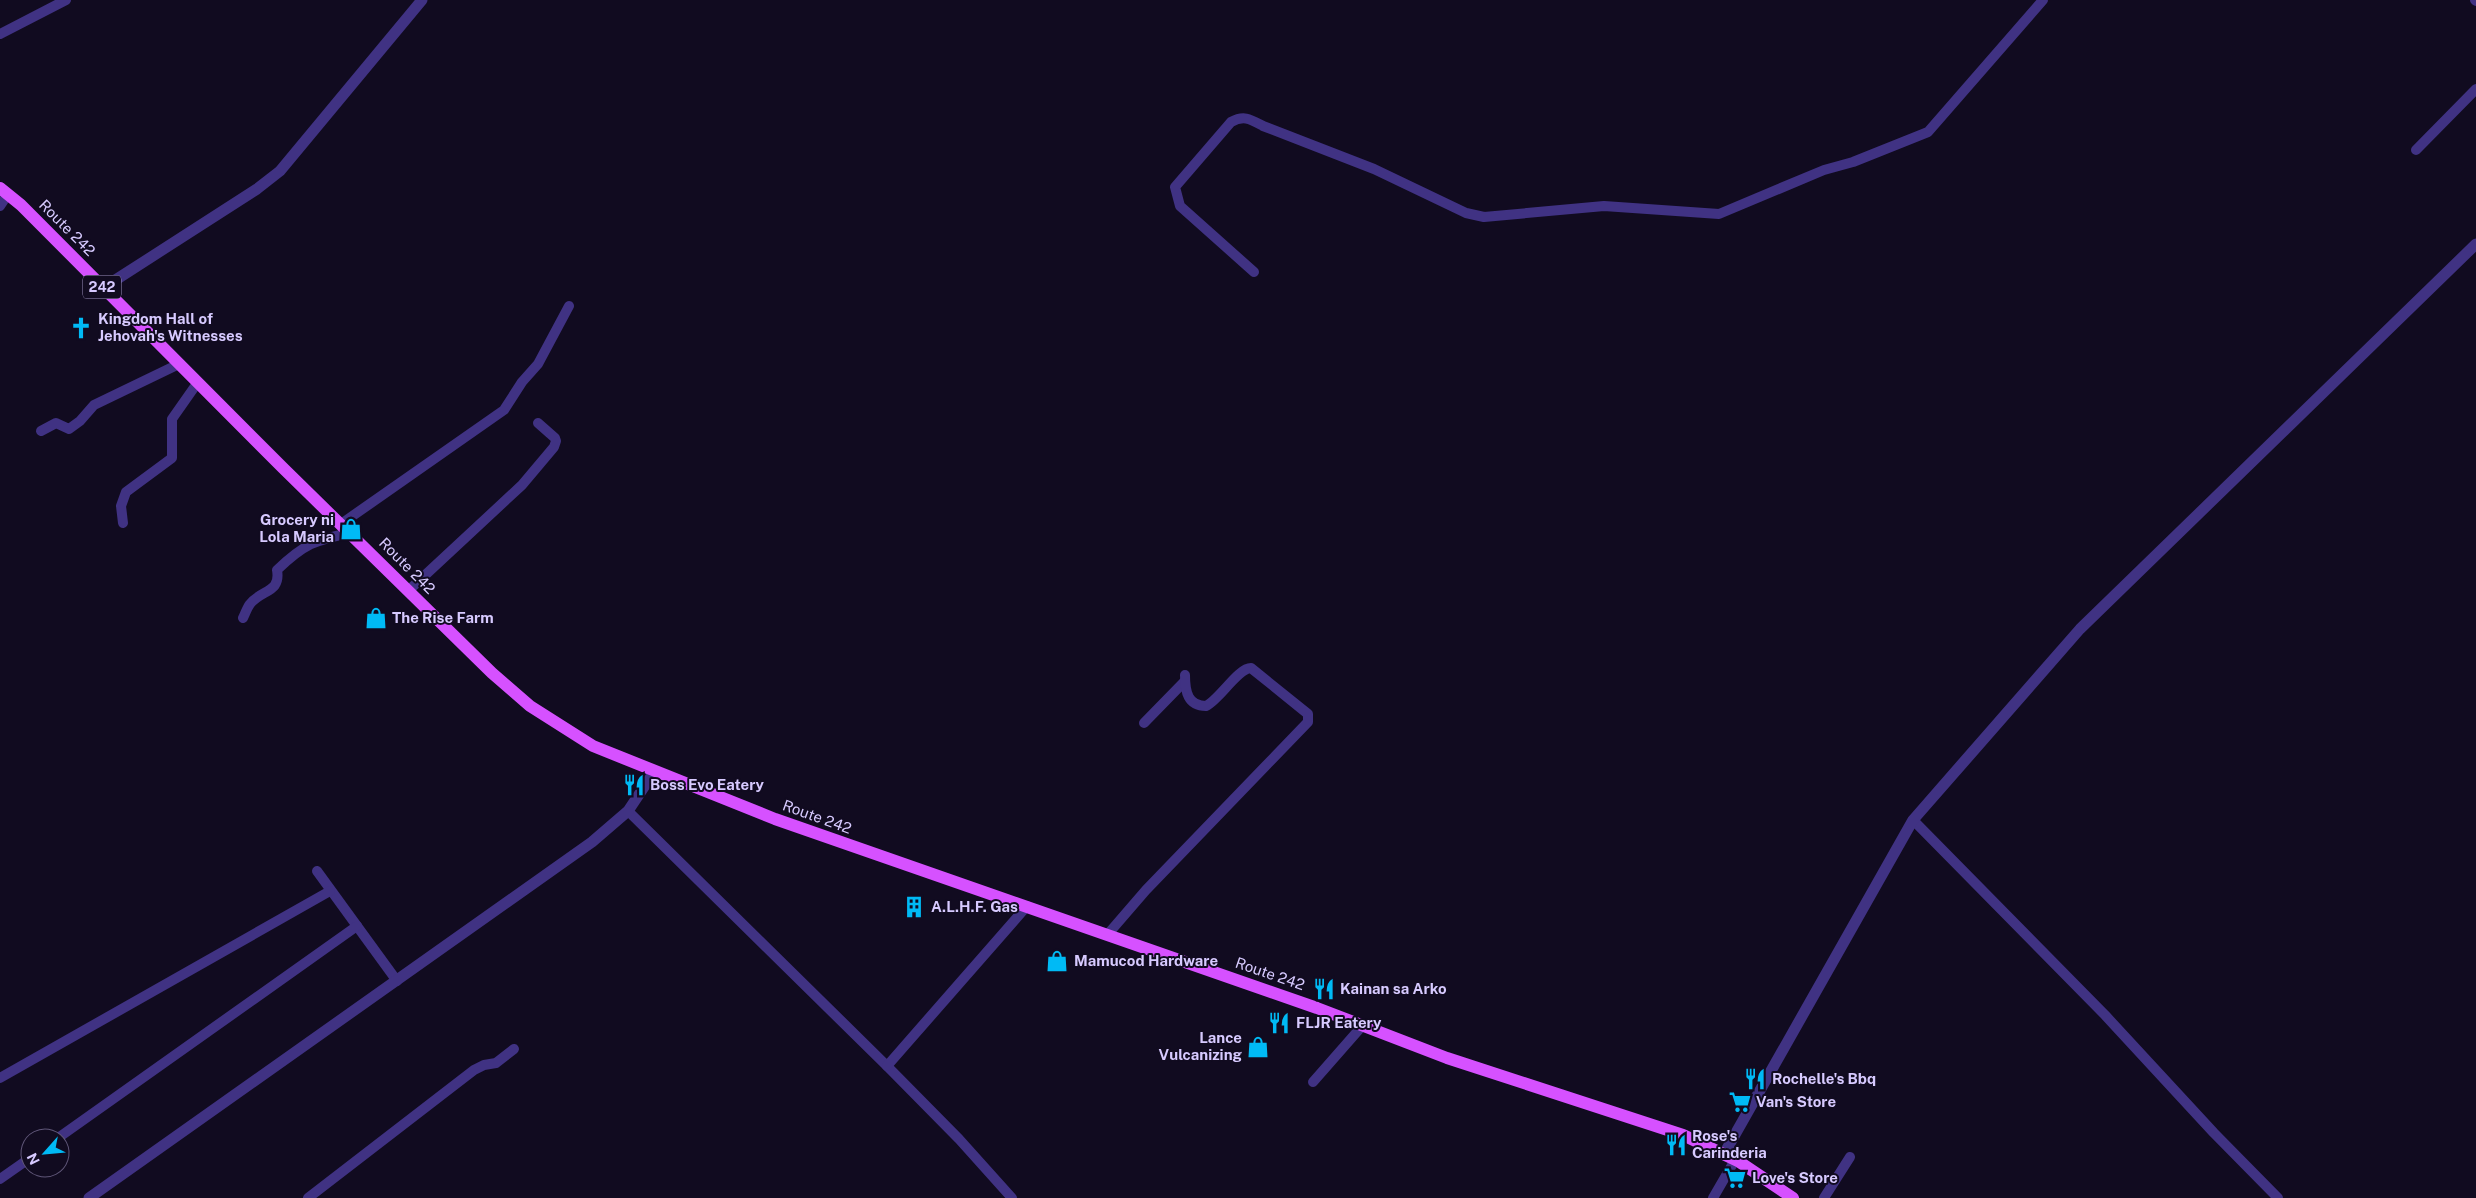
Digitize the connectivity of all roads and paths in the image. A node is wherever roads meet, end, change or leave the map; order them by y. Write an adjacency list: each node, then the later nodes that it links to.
1 (66, 0): 4 (street)
2 (422, 0): 11 (street)
3 (2043, 0): 10 (street)
4 (0, 34)
5 (2476, 89): 6 (street)
6 (2416, 150)
7 (4, 191): 8 (street); 11 (main road, Route 242 / 242)
8 (0, 206)
9 (2476, 244): 24 (street)
10 (1254, 272)
11 (103, 288): 13 (main road, Route 242 / 242)
12 (568, 306): 18 (street)
13 (179, 364): 14 (main road, Route 242 / 242); 16 (street)
14 (200, 385): 17 (street); 18 (main road, Route 242 / 242)
15 (538, 423): 19 (street)
16 (41, 431)
17 (123, 523)
18 (346, 529): 19 (main road, Route 242 / 242); 20 (street)
19 (408, 591): 22 (main road, Route 242 / 242)
20 (243, 618)
21 (1144, 722): 29 (street)
22 (654, 772): 23 (street); 27 (main road, Route 242 / 242)
23 (628, 811): 30 (street); 33 (street)
24 (1913, 820): 37 (street); 47 (street)
25 (317, 872): 26 (street)
26 (330, 890): 28 (street); 34 (street)
27 (1027, 906): 29 (main road, Route 242 / 242); 33 (street)
28 (357, 926): 30 (street); 36 (street)
29 (1108, 934): 31 (main road, Route 242 / 242)
30 (397, 981): 41 (street)
31 (1363, 1025): 35 (street); 37 (main road, Route 242 / 242)
32 (514, 1049): 42 (street)
33 (888, 1066): 43 (street)
34 (0, 1078)
35 (1313, 1082)
36 (70, 1129)
37 (1729, 1157): 44 (street); 45 (main road, Route 242 / 242)
38 (1850, 1157): 46 (street)
39 (20, 1165): 40 (street)
40 (0, 1179)
41 (89, 1198)
42 (308, 1198)
43 (1012, 1198)
44 (1713, 1198)
45 (1793, 1198)
46 (1824, 1198)
47 (2278, 1198)

